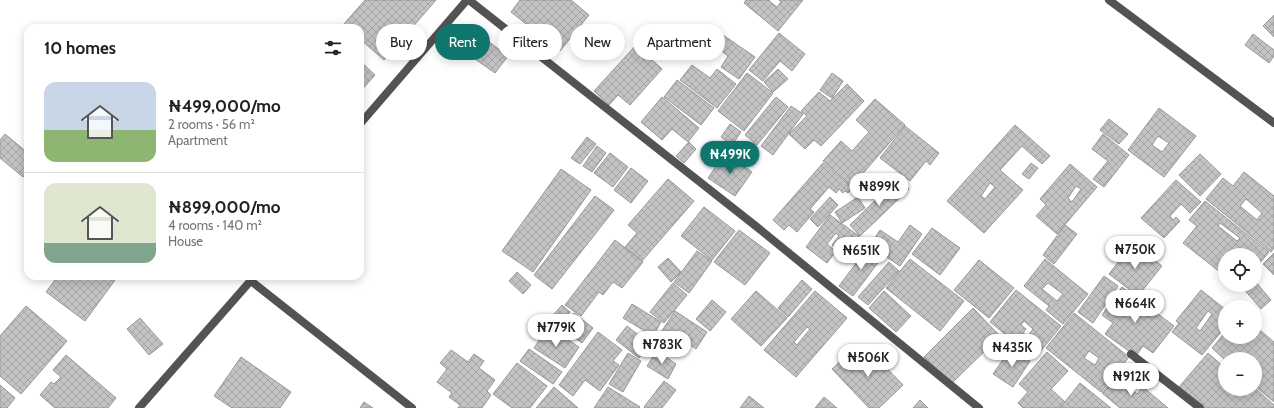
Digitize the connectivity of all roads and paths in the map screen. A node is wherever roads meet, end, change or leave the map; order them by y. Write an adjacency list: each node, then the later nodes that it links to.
1 (468, 0): 3 (street); 10 (street)
2 (1109, 0): 4 (street)
3 (364, 119)
4 (1274, 123)
5 (251, 280): 8 (street)
6 (255, 280): 9 (street)
7 (1131, 354): 11 (street)
8 (139, 408)
9 (412, 408)
10 (979, 408)
11 (1200, 408)

